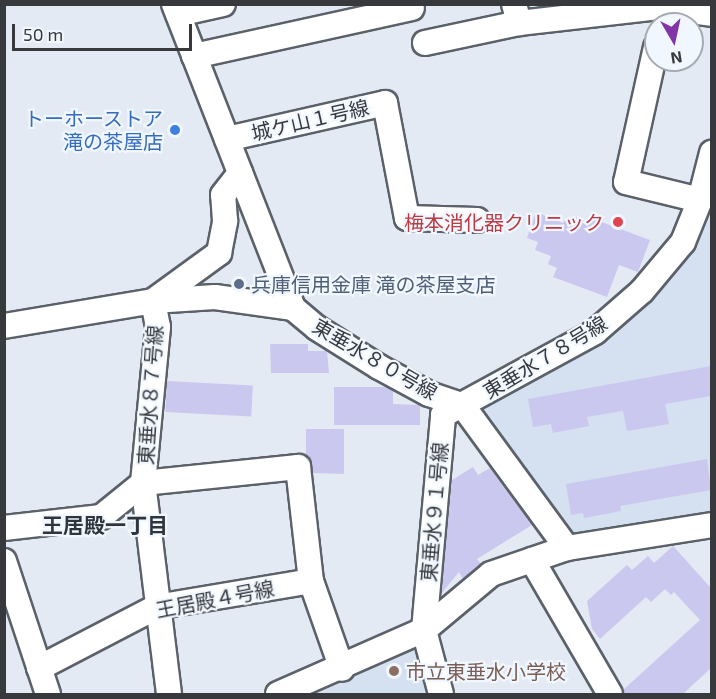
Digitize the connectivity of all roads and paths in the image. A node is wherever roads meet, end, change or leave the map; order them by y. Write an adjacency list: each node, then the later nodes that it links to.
1 (223, 4): 3 (street)
2 (412, 8): 7 (street)
3 (176, 9): 7 (street, 東垂水８０号線)
4 (517, 14): 5 (street); 6 (street)
5 (644, 16)
6 (424, 44)
7 (194, 56): 9 (street, 東垂水８０号線)
8 (650, 72): 12 (street)
9 (227, 139): 11 (street, 東垂水８０号線); 13 (street, 城ケ山１号線)
10 (711, 153): 12 (street, 東垂水７８号線)
11 (240, 173): 14 (street); 15 (street, 東垂水８０号線)
12 (702, 211): 17 (street, 東垂水７８号線)
13 (477, 220)
14 (153, 301): 15 (street); 16 (street); 18 (street, 東垂水８７号線)
15 (293, 308): 17 (street, 東垂水８０号線)
16 (4, 326)
17 (463, 406): 21 (street, 東垂水８０号線); 27 (street, 東垂水９１号線)
18 (143, 483): 20 (street, 東垂水８７号線); 24 (street); 25 (street)
19 (711, 525): 21 (street)
20 (4, 528)
21 (567, 548): 22 (street)
22 (532, 560): 27 (street); 34 (street)
23 (4, 561): 26 (street)
24 (311, 581): 25 (street, 王居殿４号線); 29 (street)
25 (156, 607): 28 (street, 王居殿４号線); 31 (street)
26 (12, 609): 28 (street)
27 (424, 630): 29 (street); 33 (street)
28 (39, 668): 30 (street)
29 (342, 669): 32 (street)
30 (48, 694)
31 (169, 694)
32 (278, 694)
33 (441, 694)
34 (610, 694)

